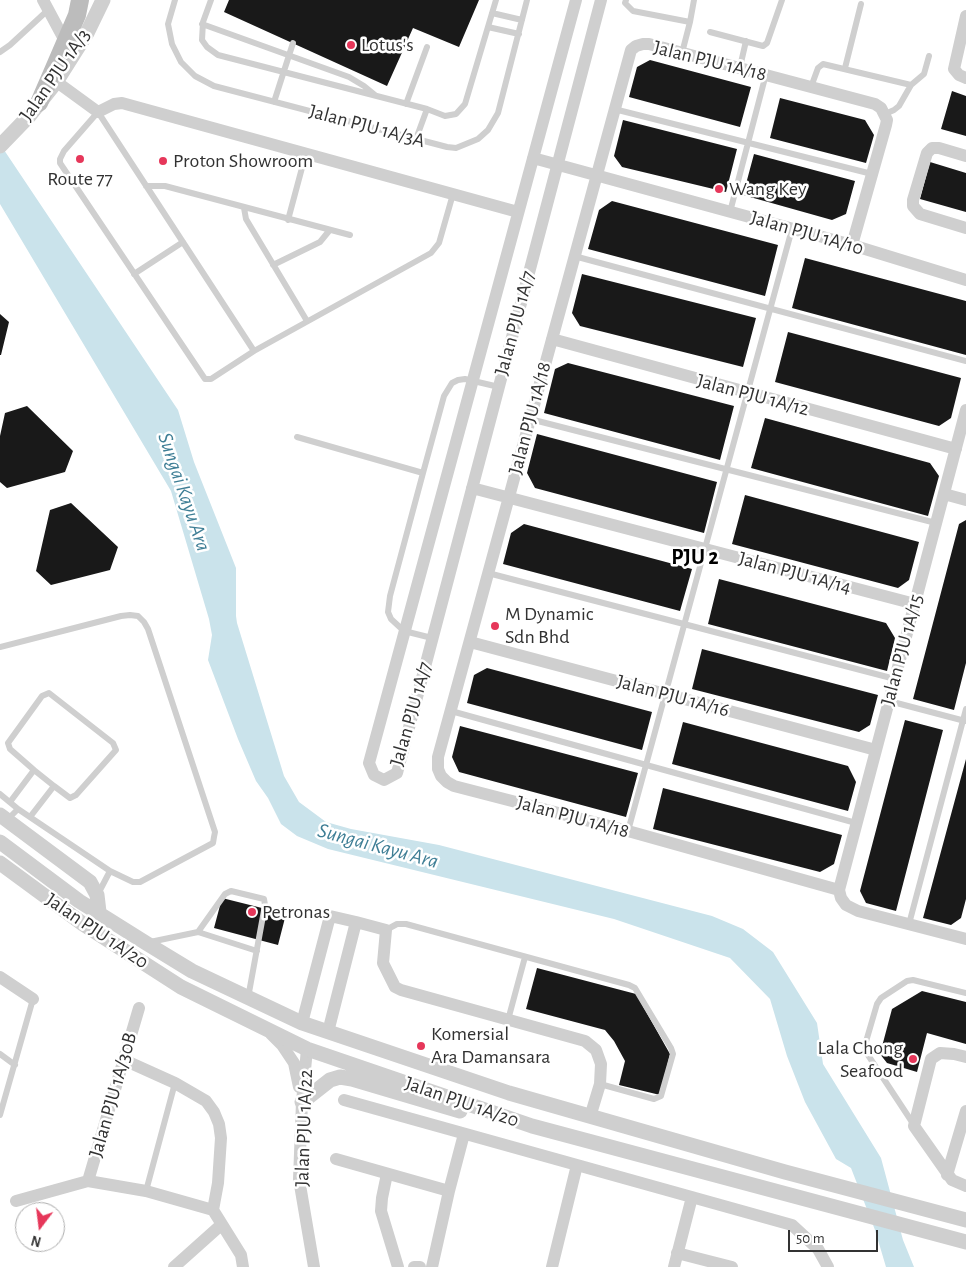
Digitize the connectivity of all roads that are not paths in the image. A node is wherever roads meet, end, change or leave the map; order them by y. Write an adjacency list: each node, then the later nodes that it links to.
1 (80, 0): 22 (main road)
2 (103, 0): 35 (street, Jalan PJU 1A/3)
3 (175, 0): 39 (lane, Jalan PJU 1A/3A)
4 (211, 0): 18 (lane)
5 (496, 0): 14 (lane)
6 (527, 0): 16 (lane, Jalan PJU 1A/3A)
7 (576, 0): 51 (street, Jalan PJU 1A/7)
8 (601, 0): 52 (street, Jalan PJU 1A/7)
9 (626, 0): 17 (lane)
10 (694, 0): 17 (lane)
11 (782, 0): 23 (lane)
12 (861, 4): 31 (lane)
13 (45, 5): 22 (street, Jalan PJU 1A/3); 26 (lane)
14 (492, 13): 16 (lane); 19 (lane)
15 (966, 16): 34 (street)
16 (522, 20): 21 (lane, Jalan PJU 1A/3A)
17 (690, 22): 27 (lane)
18 (202, 24): 28 (lane); 32 (lane)
19 (488, 26): 21 (lane); 43 (lane)
20 (710, 32): 23 (lane)
21 (519, 34): 46 (lane, Jalan PJU 1A/3A)
22 (65, 41): 35 (main road)
23 (746, 42): 30 (lane)
24 (293, 43): 28 (lane)
25 (427, 47): 40 (lane)
26 (0, 52)
27 (682, 53): 30 (street, Jalan PJU 1A/18); 41 (street, Jalan PJU 1A/18)
28 (288, 55): 32 (lane); 38 (lane)
29 (929, 56): 36 (lane)
30 (740, 67): 33 (street, Jalan PJU 1A/18)
31 (845, 68): 36 (lane); 37 (lane)
32 (283, 73): 38 (lane); 39 (lane)
33 (766, 74): 37 (street, Jalan PJU 1A/18); 47 (lane)
34 (966, 78)
35 (53, 80): 42 (main road); 44 (street)
36 (911, 85): 45 (lane)
37 (811, 87): 45 (street, Jalan PJU 1A/18)
38 (378, 97): 40 (lane)
39 (274, 102): 46 (lane, Jalan PJU 1A/3A)
40 (406, 104): 43 (lane)
41 (614, 109): 47 (lane); 54 (street, Jalan PJU 1A/18)
42 (34, 110): 48 (street, Jalan PJU 1A/3)
43 (427, 110): 46 (lane)
44 (98, 112): 49 (street); 55 (lane); 69 (lane)
45 (885, 114): 53 (street)
46 (416, 139)
47 (748, 143): 53 (lane); 59 (lane)
48 (0, 146)
49 (306, 153): 56 (street); 60 (lane)
50 (966, 156): 61 (street)
51 (532, 158): 52 (street, Jalan PJU 1A/10); 58 (street, Jalan PJU 1A/7)
52 (557, 164): 54 (street, Jalan PJU 1A/10); 77 (street, Jalan PJU 1A/7)
53 (872, 174): 66 (street)
54 (596, 175): 59 (street, Jalan PJU 1A/10); 67 (street, Jalan PJU 1A/18)
55 (146, 186): 57 (lane); 65 (lane)
56 (453, 194): 58 (street); 72 (lane)
57 (244, 208): 60 (lane); 68 (lane)
58 (518, 212): 76 (street, Jalan PJU 1A/7)
59 (730, 212): 62 (street, Jalan PJU 1A/10)
60 (288, 220): 63 (lane)
61 (966, 228)
62 (792, 229): 66 (street, Jalan PJU 1A/10); 71 (lane)
63 (329, 230): 64 (lane); 68 (lane)
64 (350, 235)
65 (183, 242): 69 (lane); 74 (lane)
66 (852, 245): 70 (street, Jalan PJU 1A/10)
67 (574, 256): 71 (lane); 73 (street, Jalan PJU 1A/18)
68 (274, 265): 72 (lane)
69 (134, 274): 74 (lane)
70 (966, 280)
71 (771, 308): 75 (lane); 78 (lane)
72 (307, 321): 74 (lane)
73 (552, 339): 78 (street, Jalan PJU 1A/12); 80 (street, Jalan PJU 1A/18)
74 (254, 351)
75 (966, 361)
76 (472, 380): 77 (lane); 84 (lane); 94 (street, Jalan PJU 1A/7)
77 (499, 386): 85 (street, Jalan PJU 1A/7)
78 (747, 393): 82 (street, Jalan PJU 1A/12); 83 (lane)
79 (966, 410): 82 (street, Jalan PJU 1A/15)
80 (530, 419): 83 (lane); 87 (street, Jalan PJU 1A/18)
81 (297, 437): 84 (lane)
82 (956, 449): 86 (street, Jalan PJU 1A/15)
83 (727, 469): 89 (lane); 90 (lane)
84 (423, 473): 94 (lane)
85 (472, 488): 87 (street, Jalan PJU 1A/14); 95 (street, Jalan PJU 1A/7)
86 (944, 494): 88 (street); 89 (street, Jalan PJU 1A/15)
87 (508, 498): 90 (street, Jalan PJU 1A/14); 91 (street, Jalan PJU 1A/18)
88 (966, 500)
89 (936, 524): 92 (street, Jalan PJU 1A/15)
90 (705, 550): 92 (street, Jalan PJU 1A/14); 93 (lane)
91 (488, 573): 93 (lane); 96 (street, Jalan PJU 1A/18)
92 (915, 604): 98 (street, Jalan PJU 1A/15)
93 (684, 624): 98 (lane); 99 (lane)
94 (404, 631): 95 (lane); 95 (street, Jalan PJU 1A/7)
95 (432, 638)
96 (470, 642): 99 (street, Jalan PJU 1A/16); 102 (street, Jalan PJU 1A/18)
97 (0, 648): 117 (lane)
98 (895, 679): 100 (street, Jalan PJU 1A/15)
99 (665, 695): 104 (street, Jalan PJU 1A/16); 105 (lane)
100 (889, 701): 103 (lane); 104 (street, Jalan PJU 1A/15)
101 (966, 709): 103 (lane)
102 (451, 711): 105 (lane); 114 (street, Jalan PJU 1A/18)
103 (964, 721): 122 (lane)
104 (876, 750): 113 (street, Jalan PJU 1A/15)
105 (646, 764): 113 (lane); 114 (lane)
106 (34, 770): 107 (lane); 107 (lane); 109 (lane)
107 (54, 786): 111 (lane)
108 (0, 794): 109 (lane)
109 (10, 802): 110 (lane)
110 (18, 808): 111 (lane); 112 (lane)
111 (30, 817): 117 (lane)
112 (4, 818): 119 (street)
113 (856, 824): 118 (street, Jalan PJU 1A/15)
114 (628, 831): 118 (street, Jalan PJU 1A/18)
115 (0, 842): 120 (street, Jalan PJU 1A/20)
116 (0, 863): 136 (street, Jalan PJU 1A/20)
117 (110, 871): 119 (lane)
118 (839, 890): 122 (street)
119 (97, 895): 120 (street)
120 (98, 912): 126 (street, Jalan PJU 1A/20)
121 (356, 922): 123 (street); 135 (street); 137 (street)
122 (909, 924): 125 (street)
123 (386, 930): 128 (lane); 134 (street)
124 (198, 932): 126 (lane); 127 (lane); 127 (lane)
125 (966, 939)
126 (146, 943): 131 (street, Jalan PJU 1A/20)
127 (257, 951): 131 (lane)
128 (525, 957): 134 (lane); 144 (lane)
129 (0, 977): 132 (street)
130 (966, 994): 151 (lane)
131 (248, 998): 135 (street, Jalan PJU 1A/20); 138 (street)
132 (33, 999): 142 (lane)
133 (139, 1008): 141 (street, Jalan PJU 1A/30B)
134 (508, 1020): 144 (street)
135 (302, 1023): 137 (street, Jalan PJU 1A/20)
136 (262, 1026): 138 (street, Jalan PJU 1A/20); 146 (street)
137 (328, 1032): 148 (street, Jalan PJU 1A/20)
138 (307, 1049): 146 (street, Jalan PJU 1A/22); 150 (street, Jalan PJU 1A/20)
139 (0, 1054): 142 (lane)
140 (966, 1057): 151 (street)
141 (124, 1060): 143 (street); 157 (street, Jalan PJU 1A/30B)
142 (15, 1065): 147 (lane)
143 (175, 1083): 159 (lane); 163 (street)
144 (600, 1084): 148 (street)
145 (344, 1100): 152 (street)
146 (302, 1102): 150 (street); 170 (street, Jalan PJU 1A/22)
147 (0, 1114)
148 (590, 1117): 164 (street, Jalan PJU 1A/20)
149 (965, 1117): 156 (street)
150 (532, 1126): 166 (street, Jalan PJU 1A/20)
151 (914, 1126): 156 (street)
152 (464, 1134): 154 (street); 160 (street)
153 (336, 1159): 155 (street)
154 (577, 1165): 161 (street); 175 (street)
155 (387, 1174): 160 (street); 171 (street)
156 (947, 1175): 158 (street)
157 (88, 1181): 159 (street); 162 (street)
158 (966, 1186)
159 (146, 1191): 163 (street)
160 (449, 1191): 174 (street)
161 (692, 1197): 167 (street); 178 (street)
162 (16, 1201)
163 (213, 1210): 165 (street)
164 (966, 1220)
165 (222, 1225): 168 (street); 169 (street)
166 (964, 1241)
167 (678, 1253): 176 (street); 177 (street)
168 (174, 1267)
169 (243, 1267)
170 (314, 1267)
171 (398, 1267)
172 (414, 1267): 173 (street)
173 (420, 1267)
174 (432, 1267)
175 (552, 1267)
176 (674, 1267)
177 (732, 1267)
178 (828, 1267)

